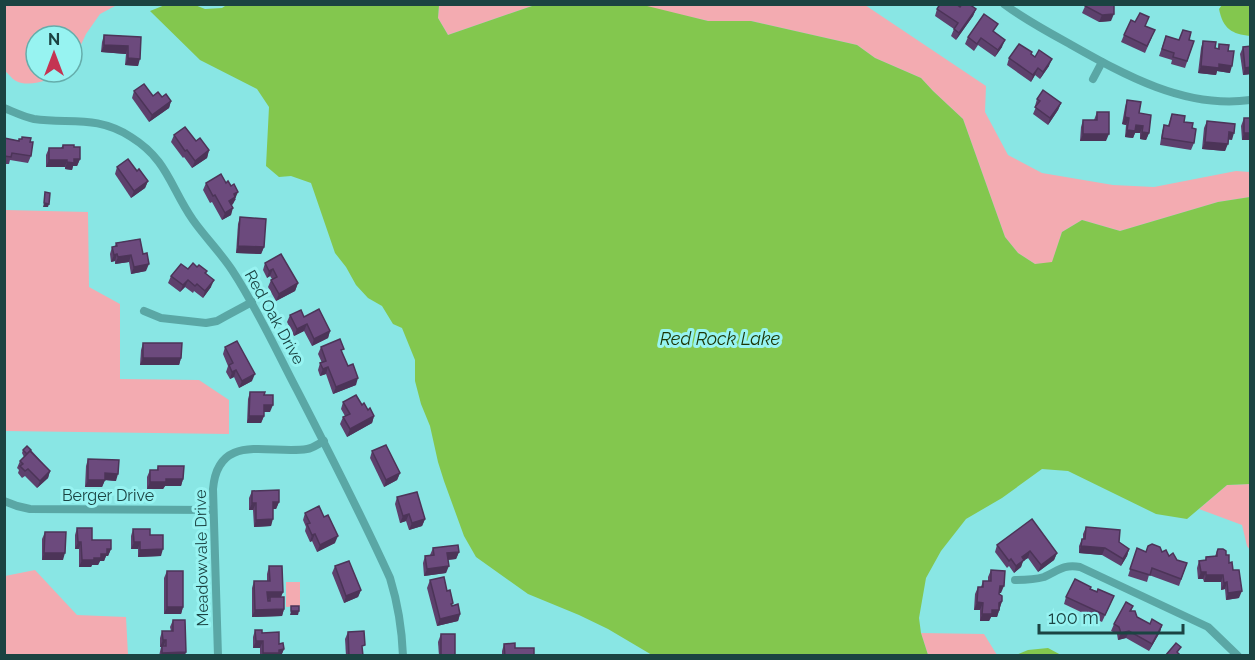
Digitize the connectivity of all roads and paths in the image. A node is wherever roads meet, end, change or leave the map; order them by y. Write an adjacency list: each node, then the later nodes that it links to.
1 (1004, 4): 2 (street)
2 (1102, 62): 3 (street); 4 (street)
3 (1093, 79)
4 (1251, 100)
5 (4, 108): 6 (street, Red Oak Drive)
6 (252, 302): 7 (street); 8 (street, Red Oak Drive)
7 (144, 311)
8 (324, 441): 10 (street, Meadowvale Drive); 13 (street, Red Oak Drive)
9 (4, 501): 10 (street, Berger Drive)
10 (213, 510): 12 (street, Meadowvale Drive)
11 (1016, 580): 14 (street)
12 (218, 656)
13 (403, 656)
14 (1238, 656)

